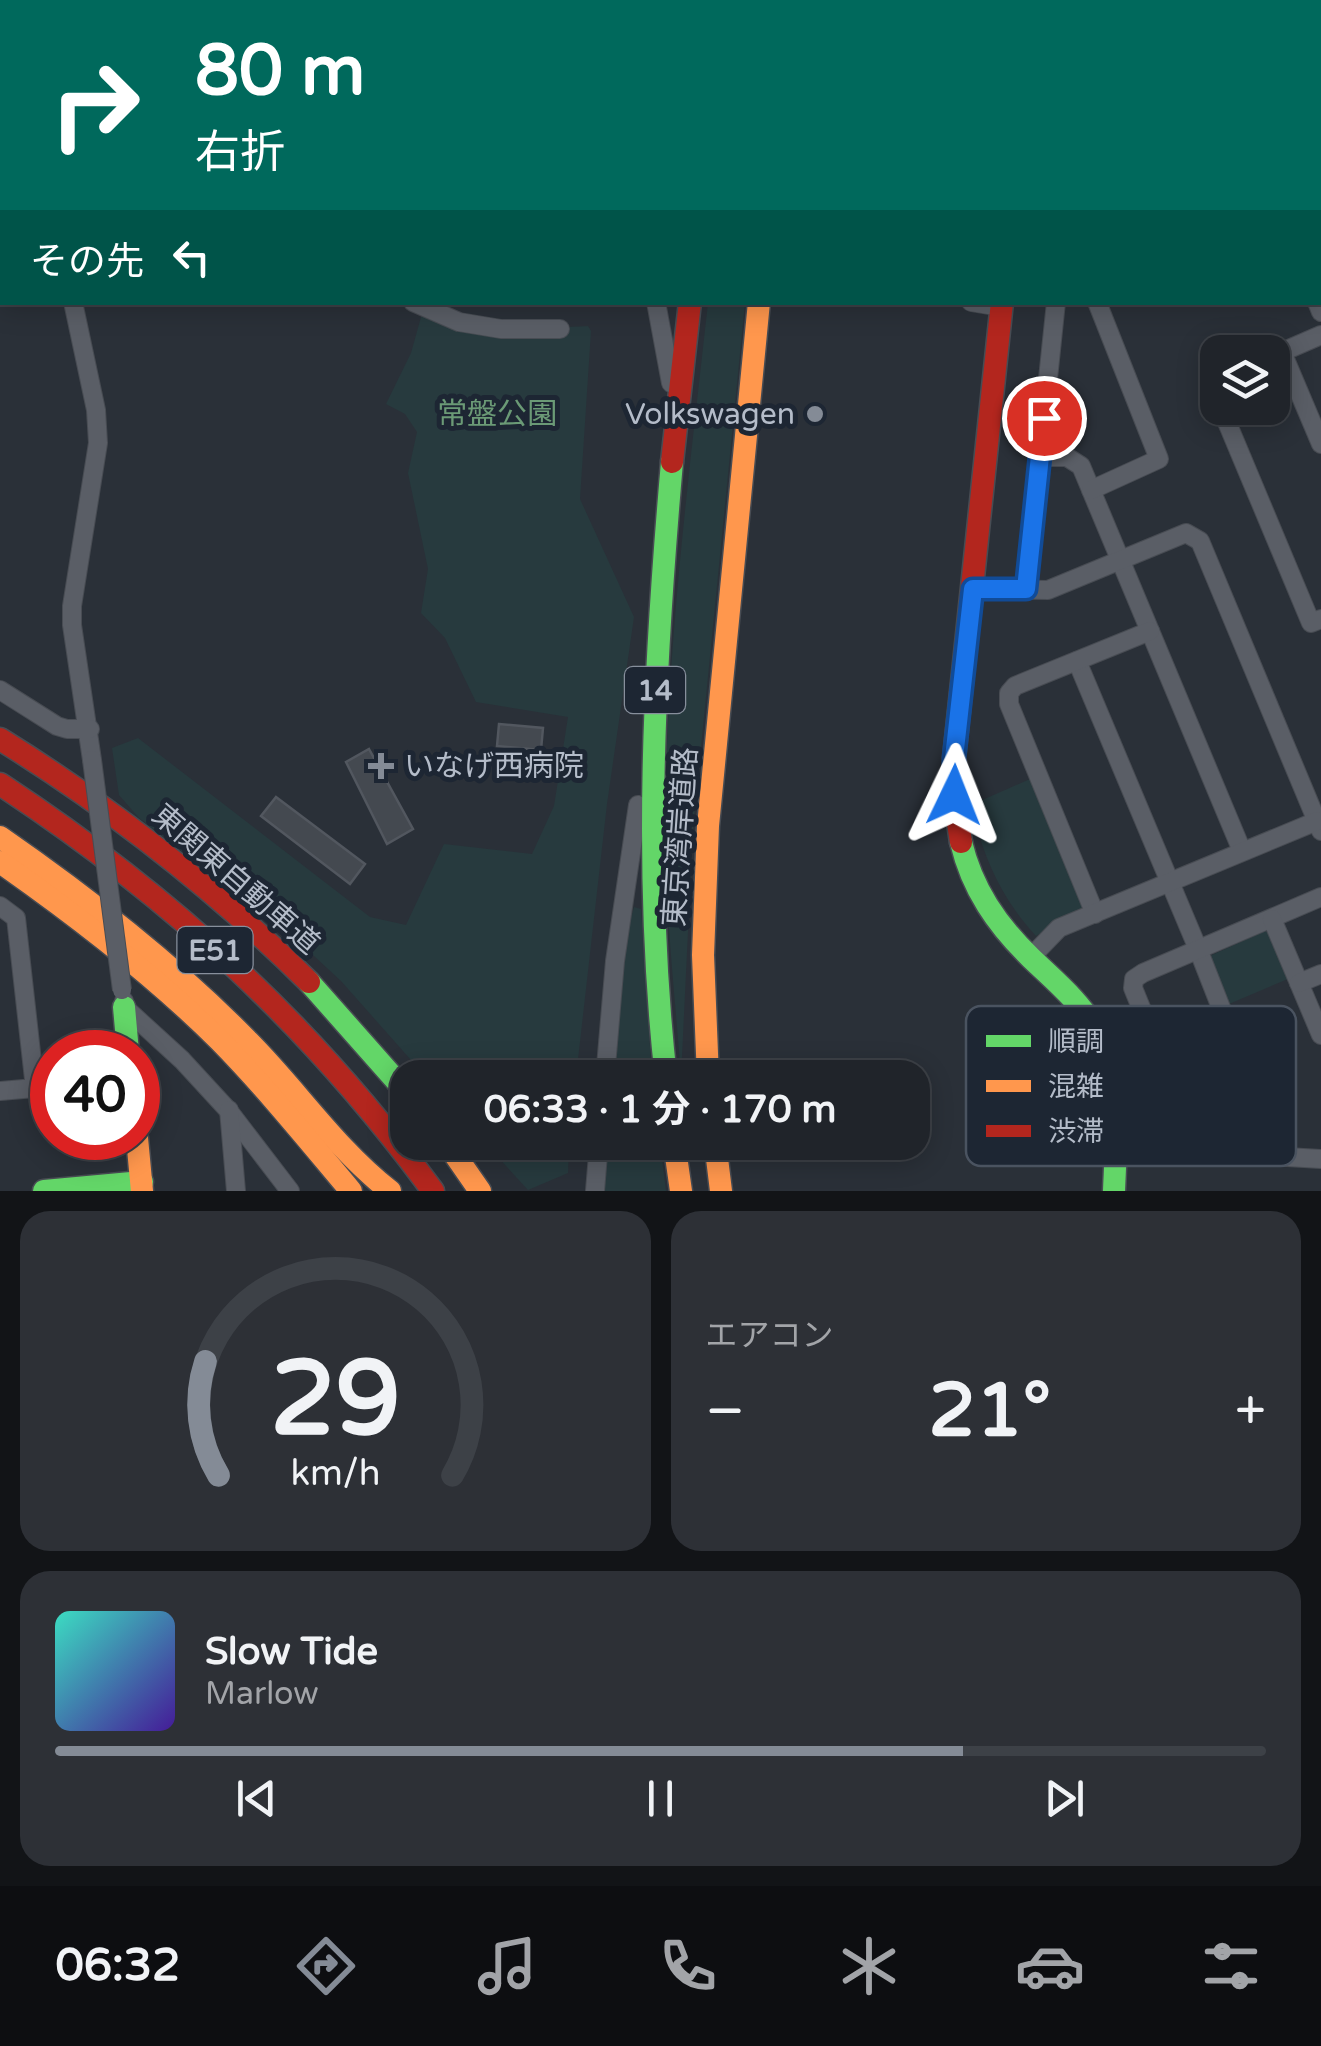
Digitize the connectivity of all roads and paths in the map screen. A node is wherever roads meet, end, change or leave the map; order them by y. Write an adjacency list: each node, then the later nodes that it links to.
1 (74, 305): 26 (street)
2 (424, 305): 9 (street)
3 (657, 305): 13 (street)
4 (690, 305): 13 (main road, 東京湾岸道路 / 14)
5 (758, 305): 52 (main road, 東京湾岸道路 / 14)
6 (1001, 305): 19 (main road)
7 (1056, 305): 16 (street)
8 (1098, 305): 17 (street)
9 (560, 329)
10 (1321, 335): 11 (street)
11 (1290, 348)
12 (1290, 381): 15 (street)
13 (677, 412): 24 (main road, 東京湾岸道路 / 14)
14 (1229, 425): 21 (street)
15 (1321, 444)
16 (1040, 457): 17 (street); 20 (street)
17 (1092, 490): 18 (street)
18 (1121, 560): 20 (street); 22 (street); 29 (street)
19 (973, 589): 20 (street); 41 (main road)
20 (1026, 589)
21 (1321, 618)
22 (1150, 631): 23 (street); 31 (street)
23 (1077, 661): 33 (street); 36 (street)
24 (655, 678): 50 (street); 51 (main road, 東京湾岸道路 / 14)
25 (0, 690): 26 (street)
26 (90, 729): 44 (street, bridge)
27 (0, 738): 53 (main road, 東関東自動車道 / E51)
28 (0, 784): 70 (main road, E51)
29 (1319, 826): 31 (street)
30 (0, 837): 69 (main road)
31 (1242, 851): 33 (street)
32 (0, 862): 68 (main road)
33 (1169, 883): 36 (street); 40 (street)
34 (1321, 898): 37 (street)
35 (0, 906): 39 (street)
36 (1096, 914): 41 (street)
37 (1272, 919): 40 (street); 43 (street)
38 (0, 935): 39 (street)
39 (18, 948): 54 (street)
40 (1198, 949): 46 (street); 47 (street)
41 (1032, 956): 45 (main road)
42 (1321, 974): 43 (street)
43 (1299, 983): 49 (street)
44 (123, 999): 48 (main road); 55 (street)
45 (1077, 1006)
46 (1140, 1006)
47 (1220, 1006)
48 (126, 1030)
49 (1321, 1036)
50 (607, 1060)
51 (664, 1060)
52 (707, 1060)
53 (390, 1074)
54 (0, 1092)
55 (228, 1110): 66 (street); 67 (street)
56 (1296, 1158): 57 (street)
57 (1321, 1159)
58 (139, 1160): 64 (main road)
59 (458, 1160): 71 (main road)
60 (598, 1160): 72 (street)
61 (677, 1160): 73 (main road)
62 (717, 1160): 74 (main road)
63 (1115, 1166): 75 (main road)
64 (142, 1186): 65 (main road)
65 (44, 1191)
66 (236, 1191)
67 (290, 1191)
68 (351, 1191)
69 (390, 1191)
70 (432, 1191)
71 (480, 1191)
72 (595, 1191)
73 (681, 1191)
74 (721, 1191)
75 (1114, 1191)

